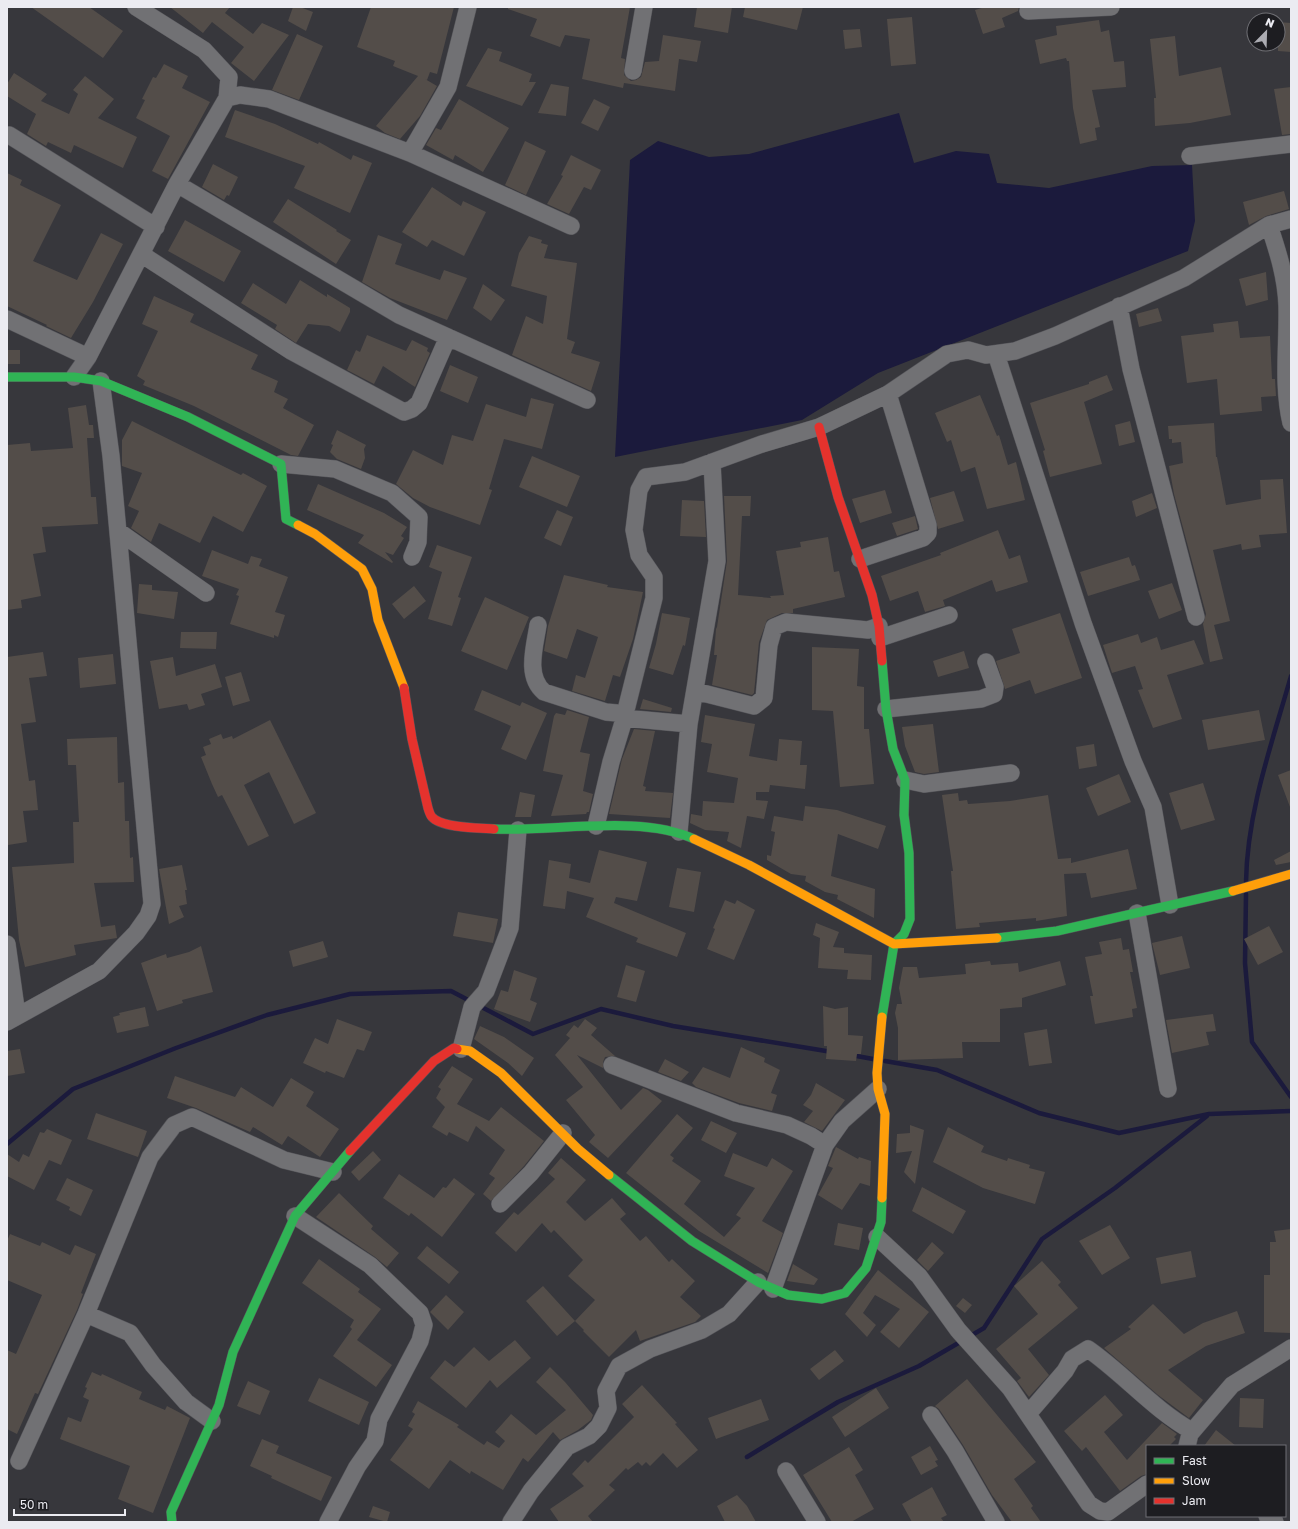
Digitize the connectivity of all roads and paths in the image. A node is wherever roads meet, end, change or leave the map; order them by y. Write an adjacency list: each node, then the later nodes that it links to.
1 (136, 7): 7 (street)
2 (468, 7): 10 (street)
3 (644, 7): 6 (street)
4 (1111, 7): 5 (street)
5 (1028, 11)
6 (633, 71)
7 (227, 98): 10 (street); 12 (street)
8 (7, 136): 16 (street)
9 (1291, 144): 11 (street)
10 (410, 153): 15 (street)
11 (1190, 156)
12 (177, 184): 16 (street); 20 (street)
13 (1291, 219): 14 (street)
14 (1269, 225): 18 (street); 28 (street)
15 (571, 226)
16 (156, 227): 17 (street)
17 (141, 254): 20 (street); 22 (street)
18 (1119, 306): 21 (street); 37 (street)
19 (7, 319): 22 (street)
20 (448, 337): 27 (street)
21 (996, 354): 26 (street); 51 (street)
22 (88, 357): 24 (street)
23 (7, 377): 24 (street)
24 (74, 377): 25 (street)
25 (101, 381): 31 (street); 32 (street)
26 (888, 394): 29 (street); 34 (street)
27 (587, 400)
28 (1291, 423)
29 (819, 427): 30 (street); 34 (street)
30 (712, 462): 41 (street); 43 (street)
31 (281, 464): 33 (street); 48 (street)
32 (118, 532): 35 (street); 55 (street)
33 (412, 557)
34 (860, 560): 39 (street)
35 (206, 593)
36 (949, 615): 39 (street)
37 (1196, 617)
38 (538, 625): 43 (street)
39 (879, 632): 41 (street); 42 (street)
40 (986, 662): 42 (street)
41 (695, 691): 44 (street)
42 (886, 709): 46 (street)
43 (624, 718): 44 (street); 47 (street)
44 (690, 724): 49 (street)
45 (1010, 773): 46 (street)
46 (905, 780): 54 (street)
47 (596, 826): 48 (street); 49 (street)
48 (518, 830): 56 (street)
49 (679, 832): 54 (street)
50 (1291, 874): 51 (street)
51 (1170, 906): 52 (street)
52 (1137, 913): 54 (street); 59 (street)
53 (7, 944): 55 (street)
54 (894, 944): 58 (street)
55 (12, 1019)
56 (461, 1049): 60 (street); 62 (street)
57 (612, 1065): 61 (street)
58 (878, 1089): 61 (street); 65 (street)
59 (1168, 1089)
60 (563, 1133): 63 (street); 66 (street)
61 (825, 1145): 66 (street)
62 (333, 1172): 64 (street); 67 (street)
63 (500, 1204)
64 (295, 1216): 71 (street); 77 (street)
65 (877, 1238): 66 (street); 69 (street)
66 (765, 1286): 78 (street)
67 (86, 1314): 71 (street); 73 (street)
68 (1291, 1348): 72 (street)
69 (1028, 1414): 72 (street); 75 (street)
70 (931, 1415): 80 (street)
71 (212, 1421): 76 (street)
72 (1190, 1438)
73 (19, 1461)
74 (786, 1471): 79 (street)
75 (1146, 1485)
76 (172, 1522)
77 (328, 1522)
78 (511, 1522)
79 (817, 1522)
80 (996, 1522)

